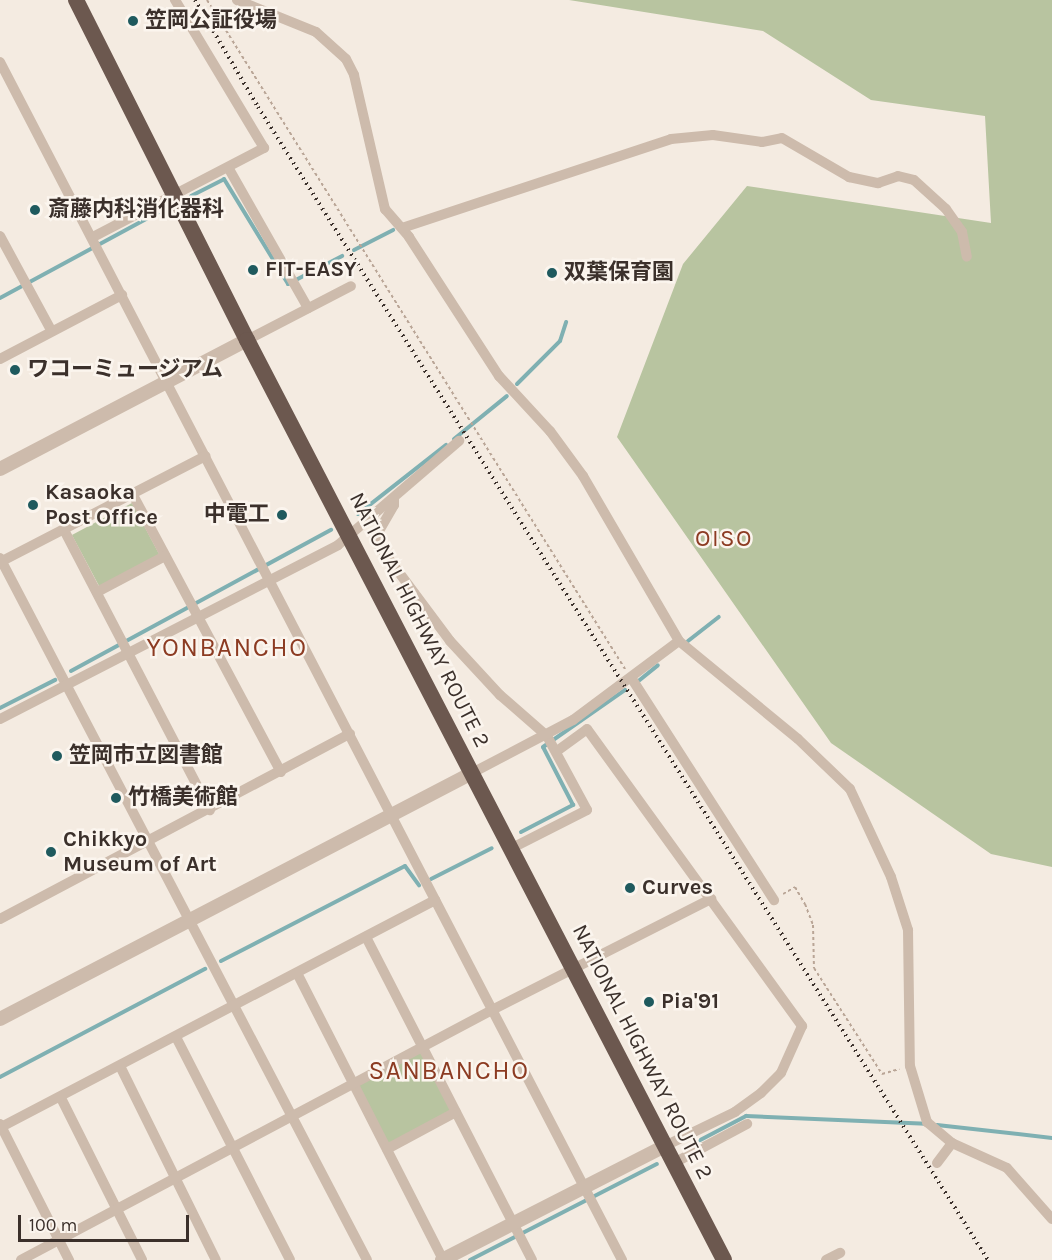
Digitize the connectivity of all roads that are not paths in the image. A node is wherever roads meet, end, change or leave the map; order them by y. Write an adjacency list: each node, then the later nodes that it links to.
1 (76, 0): 6 (highway, NATIONAL HIGHWAY ROUTE 2)
2 (175, 0): 5 (street)
3 (237, 0): 7 (street)
4 (0, 62): 9 (street)
5 (228, 169): 6 (street); 13 (street)
6 (173, 196): 9 (street); 15 (highway, NATIONAL HIGHWAY ROUTE 2)
7 (402, 228): 10 (street); 30 (street)
8 (0, 236): 14 (street)
9 (96, 244): 12 (street)
10 (967, 257)
11 (351, 286): 13 (street)
12 (122, 295): 14 (street); 17 (street)
13 (308, 308): 15 (street)
14 (51, 330): 16 (street)
15 (247, 340): 17 (street); 24 (highway, NATIONAL HIGHWAY ROUTE 2)
16 (0, 359)
17 (167, 380): 19 (street); 20 (street)
18 (459, 441): 22 (street)
19 (205, 456): 21 (street); 27 (street)
20 (0, 469)
21 (133, 495): 23 (street); 25 (street)
22 (394, 498): 24 (street); 36 (street)
23 (64, 530): 26 (street); 28 (street)
24 (350, 536): 27 (street); 38 (highway, NATIONAL HIGHWAY ROUTE 2)
25 (165, 556): 28 (street); 29 (street)
26 (1, 560): 33 (street)
27 (268, 577): 29 (street); 35 (street)
28 (97, 592): 31 (street)
29 (194, 608): 31 (street); 37 (street)
30 (679, 640): 32 (street); 63 (street)
31 (125, 646): 33 (street); 39 (street)
32 (634, 682): 36 (street); 45 (street)
33 (67, 684): 34 (street); 41 (street)
34 (0, 719)
35 (350, 734): 37 (street); 40 (street)
36 (552, 743): 38 (street); 42 (street); 43 (street)
37 (280, 772): 39 (street)
38 (472, 773): 40 (street); 42 (highway, NATIONAL HIGHWAY ROUTE 2)
39 (210, 810): 41 (street)
40 (391, 814): 44 (street); 47 (street)
41 (148, 842): 46 (street); 47 (street)
42 (512, 848): 49 (highway, NATIONAL HIGHWAY ROUTE 2)
43 (711, 899): 49 (street); 64 (street)
44 (435, 900): 48 (street); 52 (street)
45 (774, 900)
46 (0, 919)
47 (188, 919): 51 (street); 53 (street)
48 (366, 937): 50 (street); 55 (street)
49 (574, 969): 52 (street); 64 (highway, NATIONAL HIGHWAY ROUTE 2)
50 (297, 973): 51 (street); 57 (street)
51 (234, 1006): 54 (street); 60 (street)
52 (492, 1010): 55 (street); 70 (street)
53 (0, 1019)
54 (176, 1037): 56 (street); 65 (street)
55 (422, 1047): 57 (street); 59 (street)
56 (120, 1066): 58 (street); 69 (street)
57 (353, 1084): 60 (street); 66 (street)
58 (61, 1098): 62 (street); 71 (street)
59 (456, 1112): 66 (street); 73 (street)
60 (290, 1115): 65 (street); 81 (street)
61 (747, 1124): 67 (street)
62 (1, 1125): 74 (street)
63 (952, 1143): 68 (street); 72 (street)
64 (665, 1146): 67 (highway, NATIONAL HIGHWAY ROUTE 2); 70 (street)
65 (231, 1148): 69 (street); 80 (street)
66 (387, 1149): 82 (street)
67 (674, 1163): 85 (highway, NATIONAL HIGHWAY ROUTE 2)
68 (937, 1163)
69 (174, 1178): 71 (street); 79 (street)
70 (588, 1194): 73 (street); 84 (street)
71 (115, 1210): 74 (street); 78 (street)
72 (1052, 1219)
73 (517, 1231): 82 (street); 83 (street)
74 (59, 1240): 76 (street); 77 (street)
75 (840, 1253): 86 (street)
76 (21, 1260)
77 (69, 1260)
78 (142, 1260)
79 (216, 1260)
80 (290, 1260)
81 (367, 1260)
82 (443, 1260)
83 (532, 1260)
84 (622, 1260)
85 (724, 1260)
86 (826, 1260)

